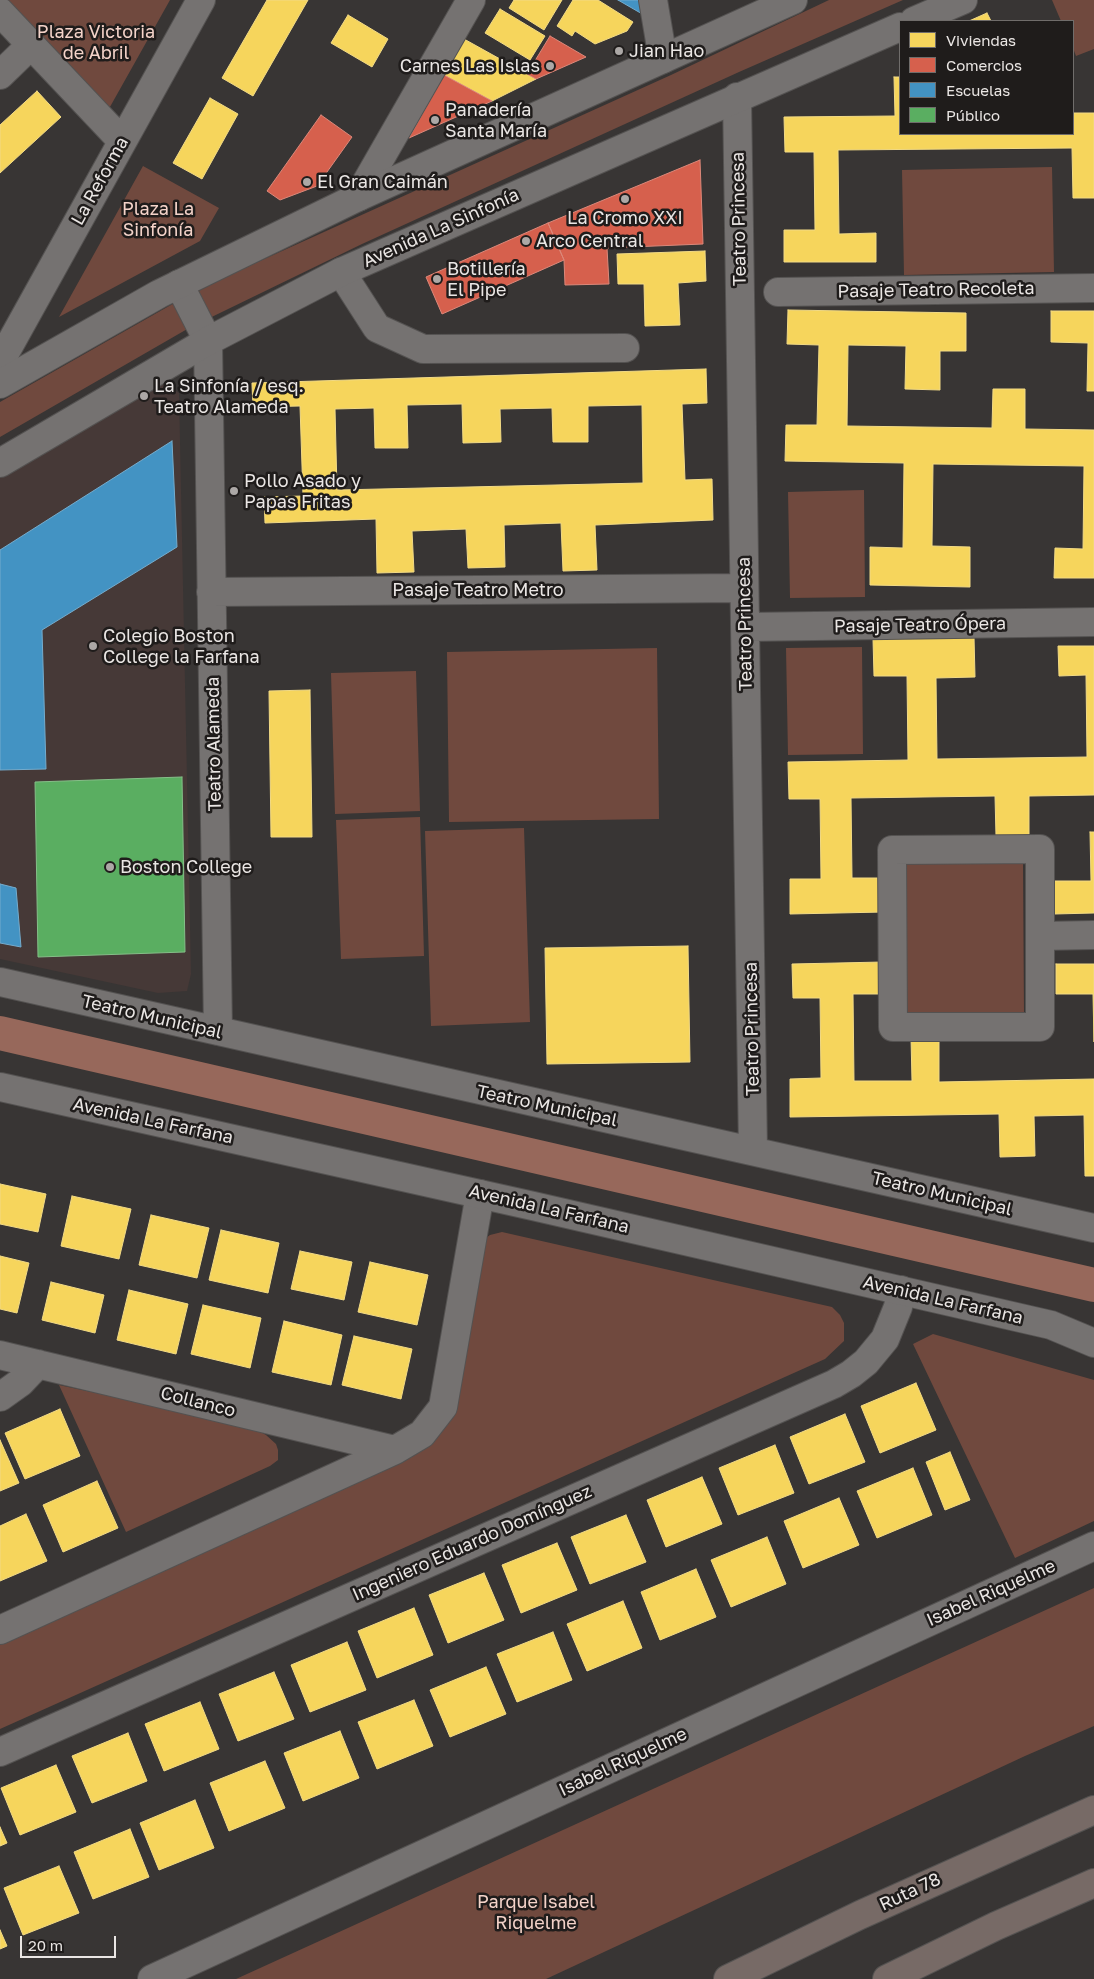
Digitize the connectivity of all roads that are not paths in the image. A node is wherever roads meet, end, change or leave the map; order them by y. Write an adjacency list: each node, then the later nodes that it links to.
1 (201, 0): 13 (street, La Reforma)
2 (471, 0): 14 (street)
3 (653, 0): 10 (street)
4 (793, 0): 10 (street)
5 (963, 0): 7 (street)
6 (0, 12): 9 (street)
7 (916, 20)
8 (899, 27): 12 (street, Avenida La Sinfonía)
9 (31, 45): 11 (street); 13 (street)
10 (663, 59): 14 (street)
11 (0, 75)
12 (737, 98): 15 (street, Avenida La Sinfonía); 24 (street, Teatro Princesa)
13 (122, 141): 21 (street, La Reforma)
14 (358, 197): 16 (street)
15 (341, 272): 19 (street, Avenida La Sinfonía); 20 (street)
16 (179, 284): 19 (street, Teatro Alameda); 22 (street)
17 (1094, 288): 18 (street, Pasaje Teatro Recoleta)
18 (778, 292)
19 (208, 341): 23 (street, Avenida La Sinfonía); 25 (street, Teatro Alameda)
20 (626, 348)
21 (0, 362)
22 (0, 384)
23 (0, 463)
24 (744, 588): 25 (street, Pasaje Teatro Metro); 27 (street, Teatro Princesa)
25 (211, 592): 31 (street, Teatro Alameda)
26 (1094, 622): 27 (street, Pasaje Teatro Ópera)
27 (746, 627): 33 (street, Teatro Princesa)
28 (1040, 936): 28 (street); 29 (street)
29 (1094, 936)
30 (0, 982): 31 (street, Teatro Municipal)
31 (218, 1031): 33 (street, Teatro Municipal)
32 (0, 1087): 34 (street, Avenida La Farfana)
33 (753, 1150): 35 (street, Teatro Municipal)
34 (480, 1194): 36 (street, Avenida La Farfana); 41 (street)
35 (1094, 1228)
36 (901, 1290): 37 (street, Avenida La Farfana); 44 (street, Ingeniero Eduardo Domínguez)
37 (1094, 1343)
38 (0, 1355): 39 (street, Collanco)
39 (38, 1364): 40 (street); 41 (street, Collanco)
40 (0, 1397)
41 (395, 1450): 43 (street)
42 (1094, 1546): 47 (street, Isabel Riquelme)
43 (0, 1630)
44 (0, 1752)
45 (1094, 1810): 48 (highway, Ruta 78)
46 (1094, 1883): 49 (highway)
47 (152, 1979)
48 (728, 1979)
49 (887, 1979)

